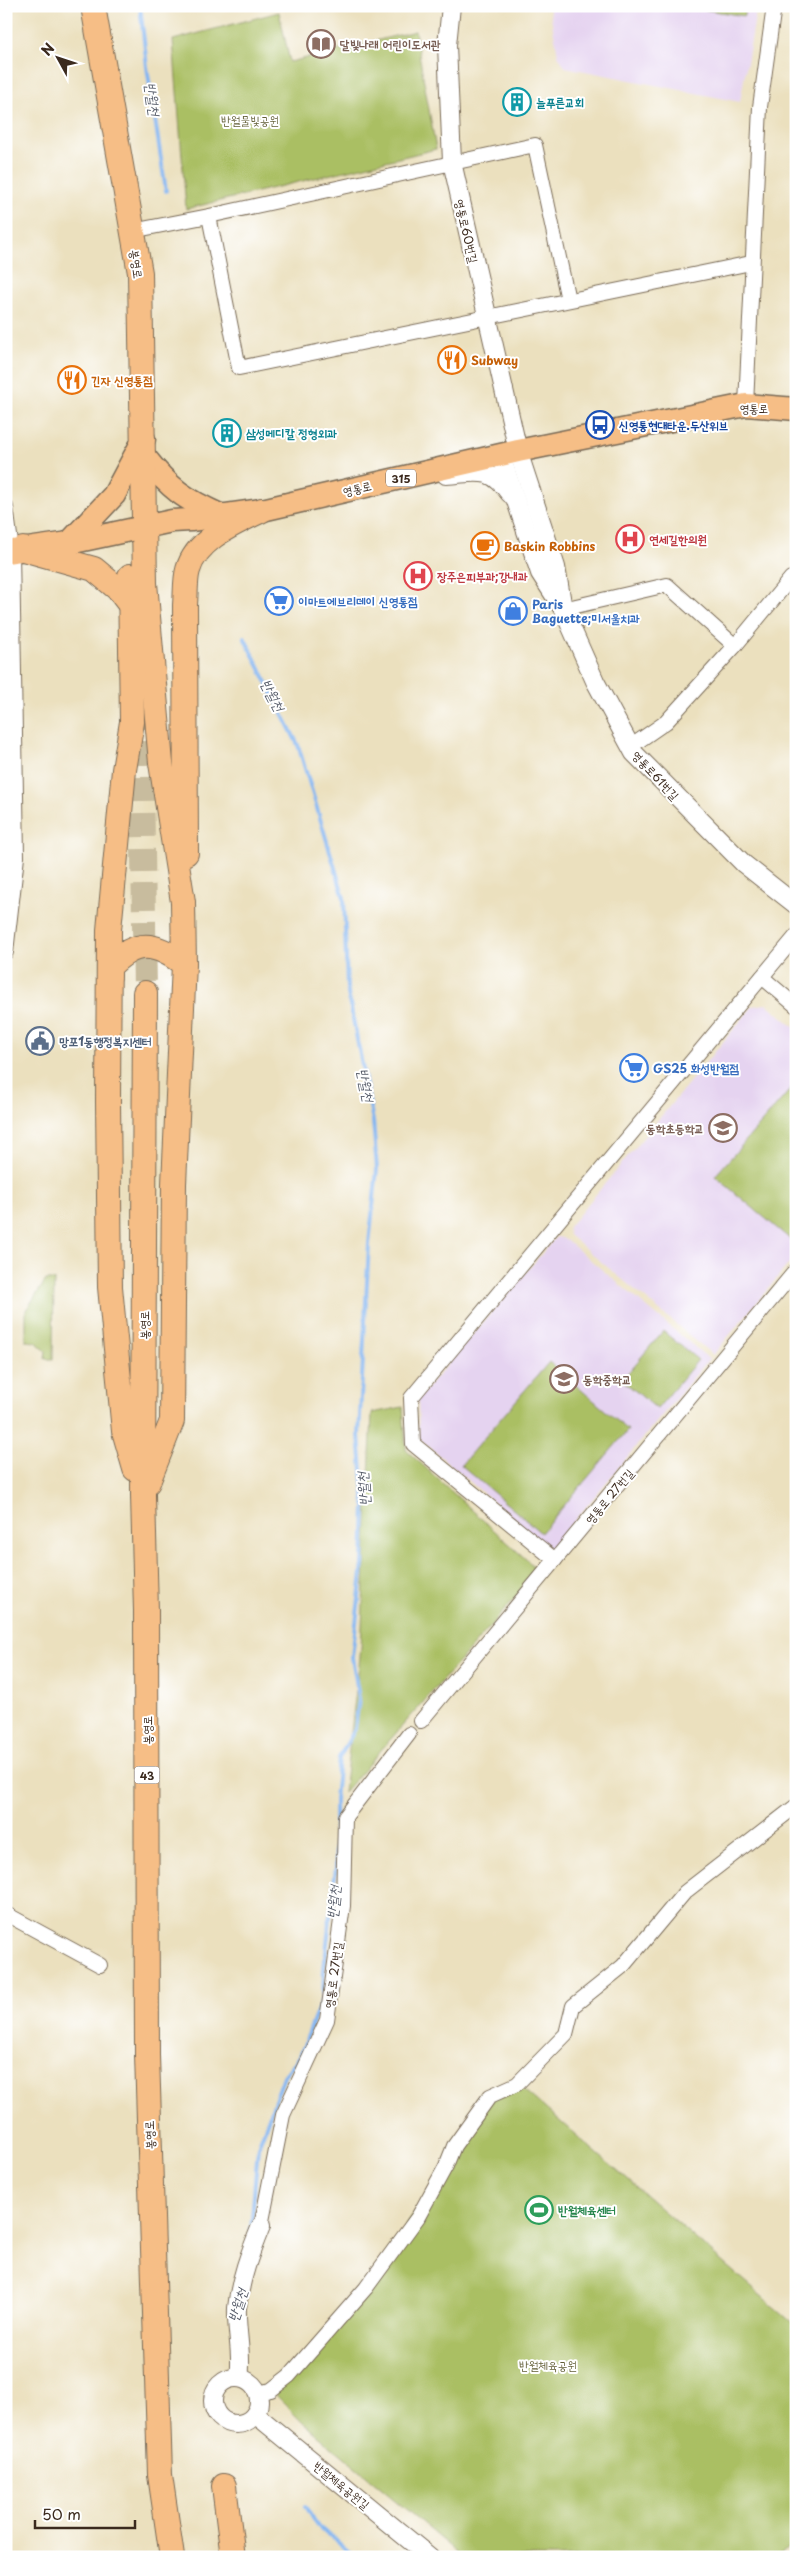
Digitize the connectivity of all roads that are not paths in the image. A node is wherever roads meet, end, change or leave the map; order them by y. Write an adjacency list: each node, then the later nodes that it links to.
1 (93, 6): 6 (highway, 봉영로)
2 (451, 6): 4 (street, 영통로60번길)
3 (774, 6): 7 (street)
4 (452, 162): 5 (street); 8 (street); 9 (street, 영통로60번길)
5 (209, 216): 6 (street); 9 (street)
6 (132, 231): 12 (highway, 봉영로)
7 (751, 263): 8 (street); 10 (street)
8 (568, 300): 9 (street)
9 (487, 317): 13 (street, 영통로60번길)
10 (746, 405): 11 (main road, 영통로 / 315); 13 (main road, 영통로 / 315)
11 (796, 410)
12 (144, 448): 18 (main road); 19 (highway, 봉영로); 20 (main road)
13 (510, 454): 14 (main road, 영통로 / 315); 15 (street); 24 (street)
14 (416, 474): 15 (street); 17 (main road, 영통로 / 315)
15 (515, 501): 24 (street)
16 (6, 507): 21 (street)
17 (262, 510): 18 (main road, 영통로 / 315); 27 (highway)
18 (222, 516): 19 (main road, 영통로 / 315)
19 (146, 525): 20 (main road, 영통로 / 315); 23 (highway); 27 (highway, 봉영로)
20 (68, 543): 21 (main road, 영통로 / 315)
21 (14, 550): 23 (highway); 30 (street)
22 (796, 577): 25 (street)
23 (131, 606): 33 (highway)
24 (563, 609): 25 (street); 26 (street, 영통로61번길)
25 (735, 646): 26 (street)
26 (630, 746): 28 (street, 영통로61번길)
27 (183, 902): 31 (highway)
28 (796, 905)
29 (796, 936): 32 (street)
30 (6, 952)
31 (184, 964): 33 (highway); 37 (highway)
32 (762, 977): 35 (street); 38 (street)
33 (108, 991): 37 (highway)
34 (145, 993): 37 (highway, 봉영로 / 43)
35 (796, 1006)
36 (796, 1270): 38 (street, 영통로 27번길)
37 (143, 1495): 49 (highway, 봉영로 / 43)
38 (555, 1560): 39 (street, 영통로 27번길)
39 (421, 1721)
40 (409, 1734): 44 (street, 영통로 27번길)
41 (796, 1806): 46 (street)
42 (6, 1914): 43 (street)
43 (100, 1965)
44 (261, 2226): 45 (street)
45 (239, 2378): 46 (street); 47 (street)
46 (257, 2393): 47 (street)
47 (255, 2414): 51 (street, 반월체육공원길)
48 (224, 2486): 50 (highway)
49 (172, 2557)
50 (233, 2557)
51 (430, 2557)

